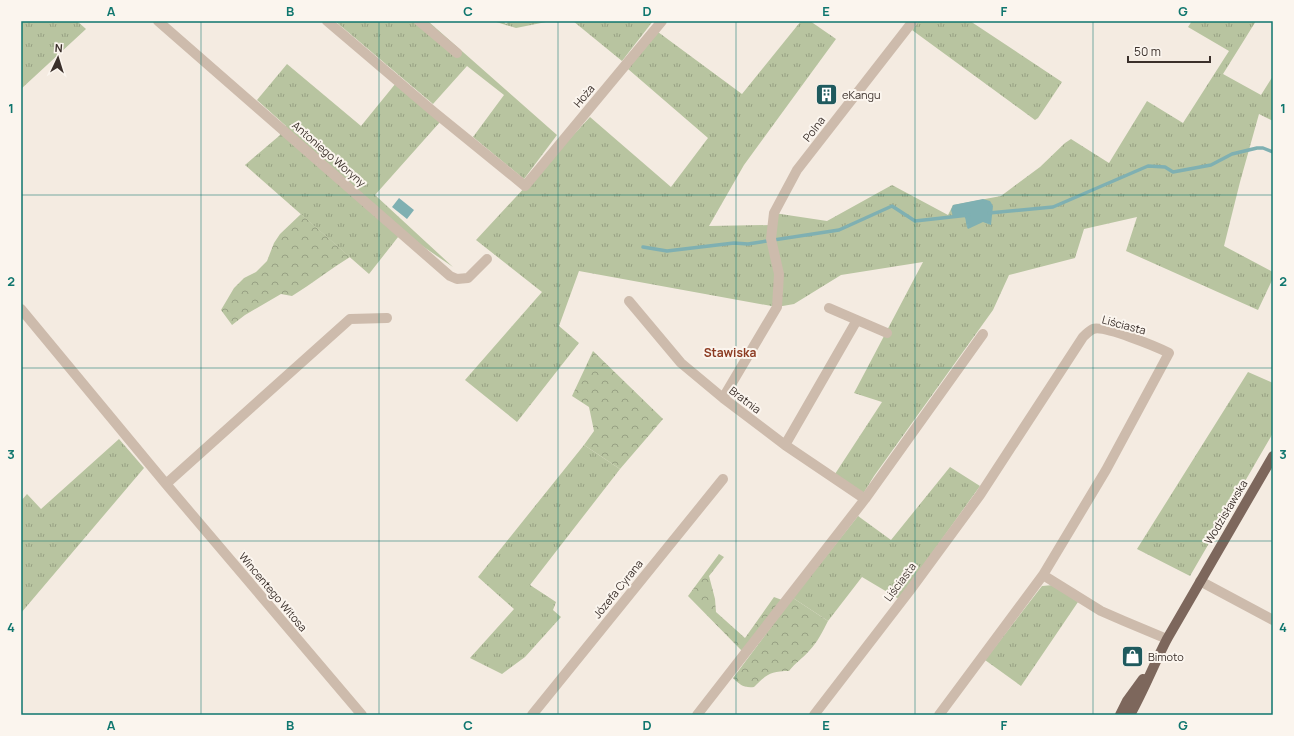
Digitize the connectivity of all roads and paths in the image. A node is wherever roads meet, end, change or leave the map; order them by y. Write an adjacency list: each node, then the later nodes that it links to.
1 (158, 21): 7 (street, Antoniego Woryny)
2 (327, 21): 4 (street, Hoża)
3 (419, 21): 6 (street)
4 (662, 21)
5 (913, 21): 15 (street, Polna)
6 (457, 53)
7 (487, 259)
8 (628, 301): 15 (street, Bratnia)
9 (829, 308): 12 (street)
10 (21, 309): 19 (street, Wincentego Witosa)
11 (387, 318): 19 (street)
12 (857, 320): 13 (street); 16 (street)
13 (887, 333)
14 (983, 334): 20 (street)
15 (723, 398): 16 (street, Bratnia)
16 (785, 445): 20 (street, Bratnia)
17 (1273, 456): 22 (main road, Wodzisławska)
18 (723, 479): 27 (street, Józefa Cyrana)
19 (166, 484): 26 (street, Wincentego Witosa)
20 (865, 499): 28 (street)
21 (1043, 575): 24 (street); 29 (street, Liściasta); 30 (street, Liściasta)
22 (1200, 581): 23 (street); 24 (main road, Wodzisławska)
23 (1273, 620)
24 (1167, 639): 25 (main road, Wodzisławska)
25 (1156, 661): 31 (main road, Wodzisławska); 32 (main road, Wodzisławska)
26 (362, 715)
27 (532, 715)
28 (697, 715)
29 (814, 715)
30 (939, 715)
31 (1120, 715)
32 (1130, 715)

